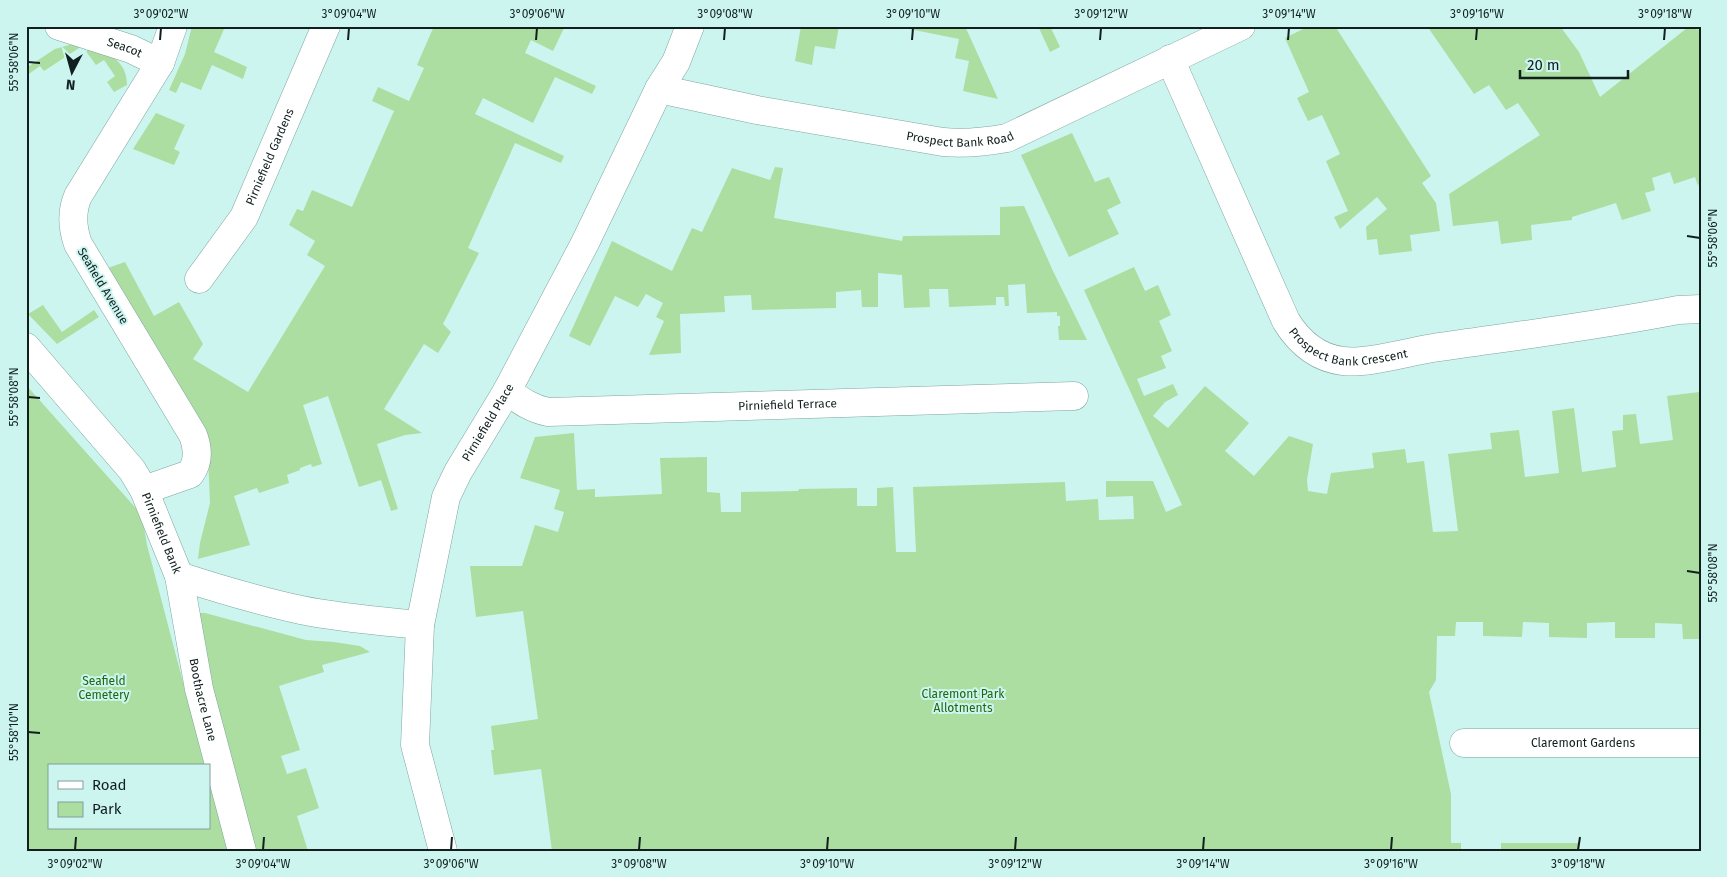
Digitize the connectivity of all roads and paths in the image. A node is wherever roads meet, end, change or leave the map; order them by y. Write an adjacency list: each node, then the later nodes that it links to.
1 (60, 26): 7 (street, Seacot)
2 (173, 26): 7 (street, Seafield Avenue)
3 (326, 26): 9 (street, Pirniefield Gardens)
4 (690, 26): 8 (street, Pirniefield Place)
5 (1241, 26): 6 (street, Prospect Bank Road)
6 (1170, 59): 8 (street, Prospect Bank Road); 10 (street, Prospect Bank Crescent)
7 (160, 63): 14 (street, Seafield Avenue)
8 (659, 90): 12 (street, Pirniefield Place)
9 (199, 279)
10 (1701, 309)
11 (26, 347): 14 (street, Pirniefield Bank)
12 (507, 391): 13 (street, Pirniefield Terrace); 16 (street, Pirniefield Place)
13 (1074, 396)
14 (144, 490): 15 (street, Pirniefield Bank)
15 (178, 576): 16 (street, Pirniefield Bank); 19 (street, Boothacre Lane)
16 (420, 625): 20 (street, Pirniefield Place)
17 (1701, 743): 18 (street, Claremont Gardens)
18 (1464, 744)
19 (242, 851)
20 (443, 851)

